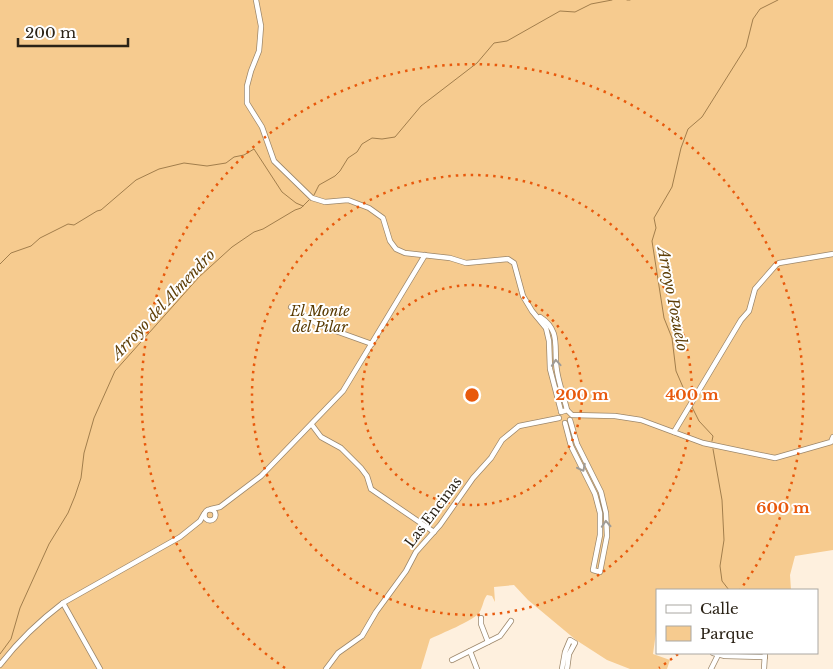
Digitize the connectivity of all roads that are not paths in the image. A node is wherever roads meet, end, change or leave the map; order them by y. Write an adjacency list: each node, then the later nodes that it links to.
1 (256, 0): 3 (street)
2 (833, 254): 13 (street)
3 (425, 255): 5 (street); 6 (street)
4 (291, 307): 6 (street)
5 (536, 315): 7 (street, one-way to 5); 8 (street)
6 (372, 344): 12 (street)
7 (567, 410): 8 (street); 10 (street)
8 (561, 411): 9 (street)
9 (559, 418): 11 (street); 21 (street, Las Encinas)
10 (571, 418): 11 (street); 11 (street, one-way to 10); 13 (street)
11 (565, 423)
12 (312, 425): 15 (street); 21 (street)
13 (674, 432): 14 (street)
14 (833, 437)
15 (220, 507): 16 (street); 18 (street)
16 (211, 509): 17 (street); 18 (street)
17 (204, 514): 19 (street); 20 (street)
18 (215, 516): 19 (street)
19 (209, 520): 20 (street)
20 (200, 521): 22 (street)
21 (434, 532): 32 (street, Las Encinas)
22 (63, 603): 30 (street); 31 (street)
23 (481, 618): 25 (street)
24 (511, 621): 25 (street)
25 (488, 642): 26 (street)
26 (470, 651): 29 (street); 33 (street)
27 (716, 654): 28 (street); 36 (street)
28 (765, 655): 37 (street)
29 (452, 660)
30 (0, 665)
31 (100, 669)
32 (326, 669)
33 (477, 669)
34 (562, 669): 35 (street)
35 (567, 669)
36 (712, 669)
37 (764, 669)

